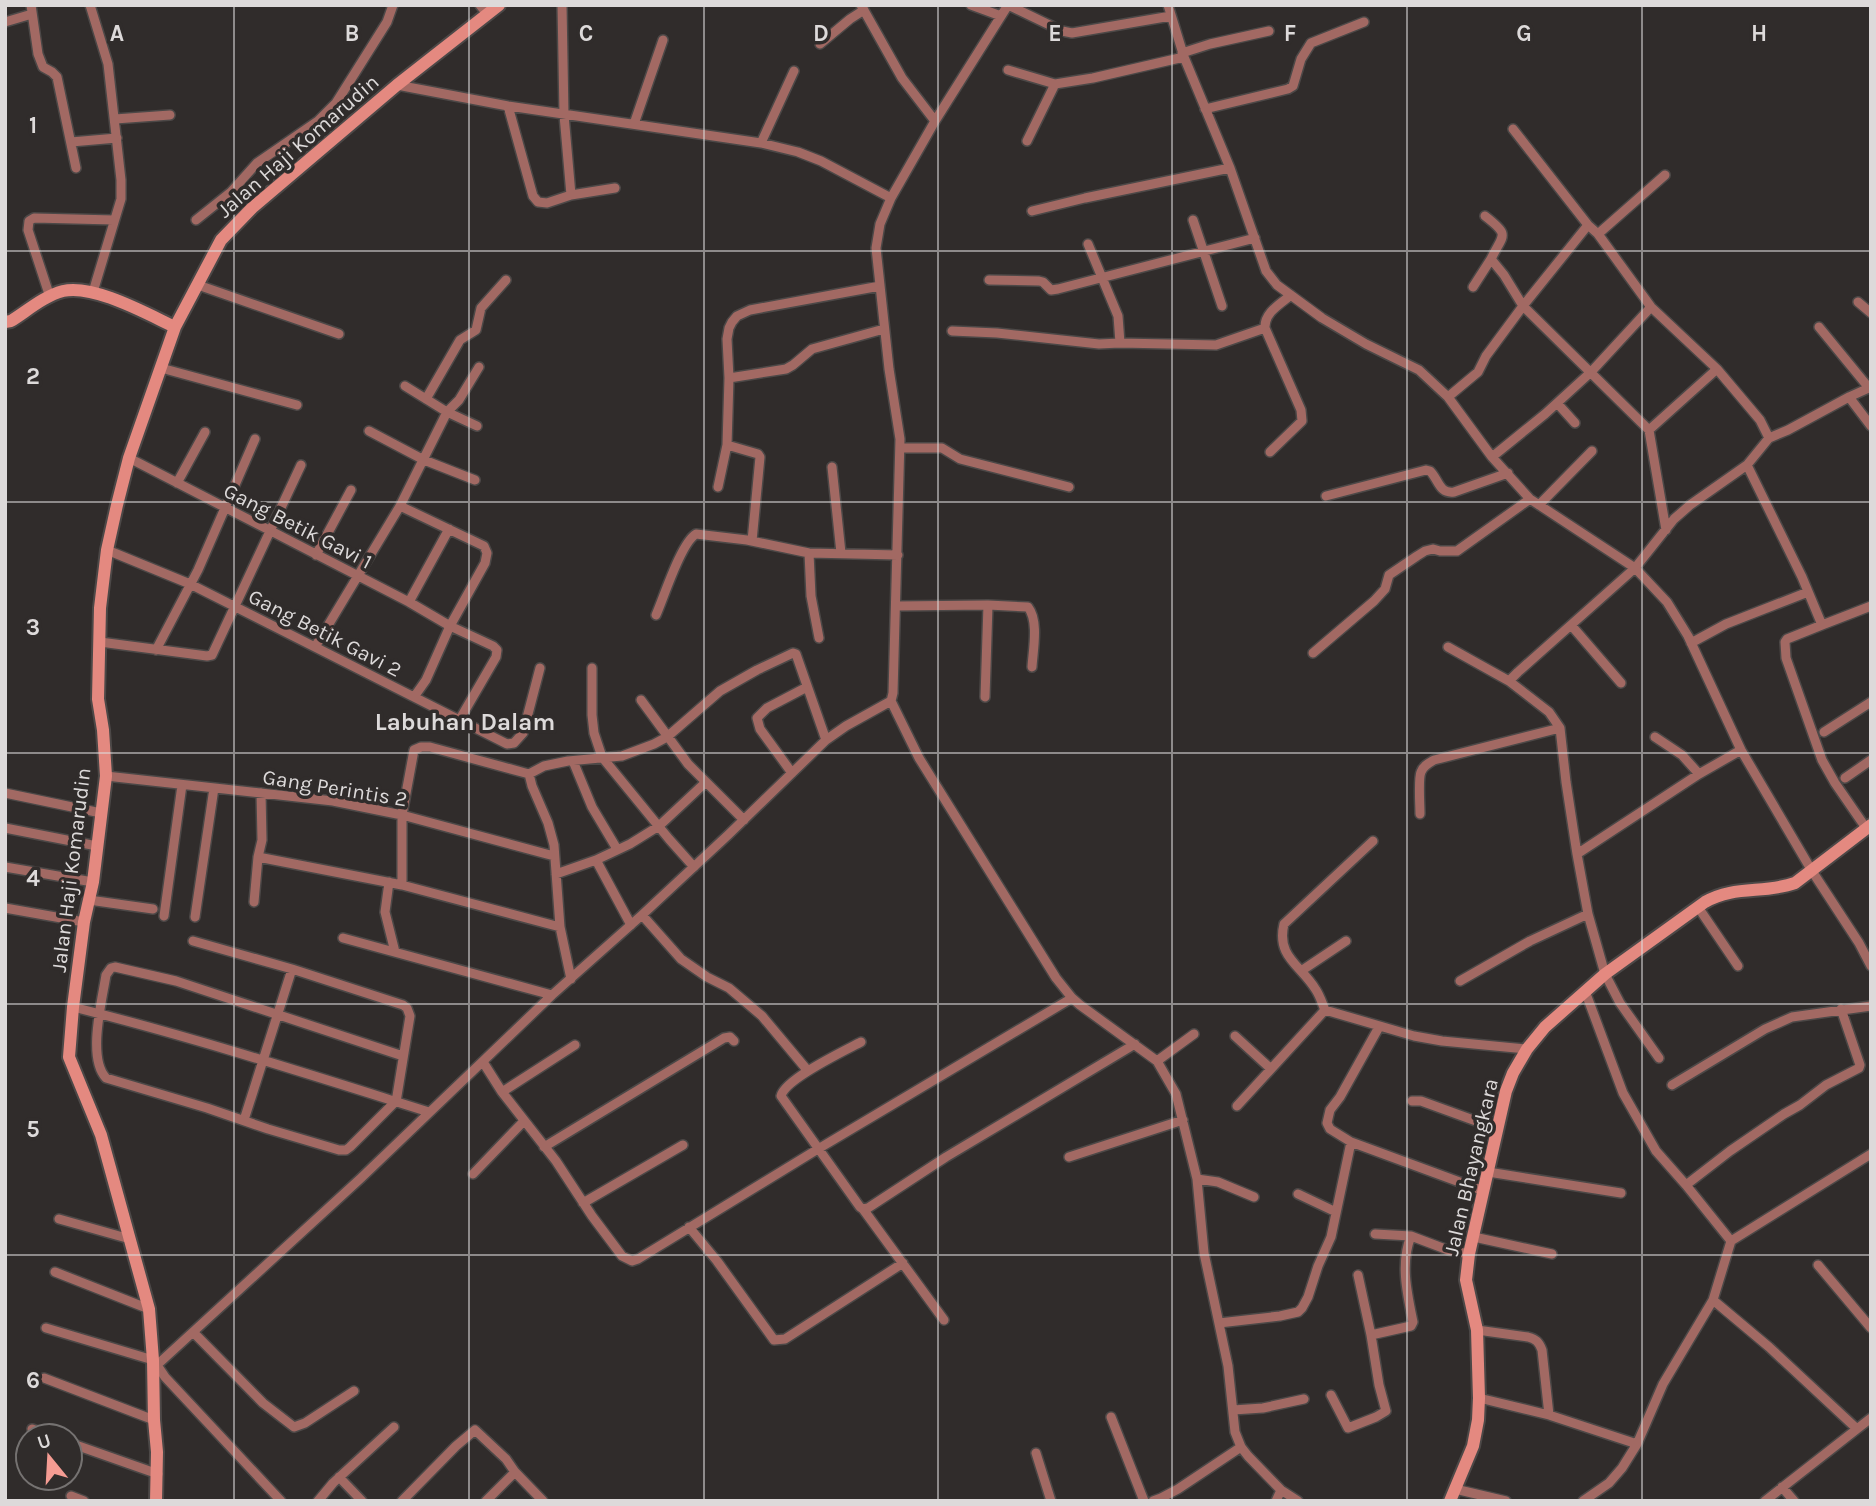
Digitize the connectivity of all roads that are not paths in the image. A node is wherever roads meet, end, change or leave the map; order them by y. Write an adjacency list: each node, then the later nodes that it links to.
1 (90, 5): 27 (street)
2 (393, 5): 45 (street)
3 (499, 5): 10 (street, Jalan Haji Komarudin)
4 (562, 5): 26 (street)
5 (971, 5): 11 (street)
6 (1008, 5): 11 (street); 12 (street)
7 (1168, 5): 12 (street)
8 (863, 8): 17 (street); 28 (street)
9 (31, 10): 13 (street); 33 (street)
10 (484, 10): 22 (street, Jalan Haji Komarudin)
11 (1001, 16): 28 (street)
12 (1171, 16): 18 (street)
13 (5, 22)
14 (1364, 22): 24 (street)
15 (1269, 31): 18 (street)
16 (663, 40): 29 (street)
17 (820, 44)
18 (1183, 55): 21 (street); 24 (street)
19 (1007, 70): 21 (street)
20 (794, 71): 34 (street)
21 (1055, 84): 32 (street)
22 (397, 85): 23 (street); 55 (street, Jalan Haji Komarudin)
23 (508, 106): 26 (street); 39 (street)
24 (1205, 109): 36 (street)
25 (170, 115): 27 (street)
26 (564, 115): 29 (street); 39 (street)
27 (115, 119): 31 (street)
28 (935, 121): 40 (street)
29 (635, 124): 34 (street)
30 (1513, 129): 46 (street)
31 (117, 138): 33 (street); 44 (street)
32 (1027, 141)
33 (71, 142): 35 (street)
34 (761, 143): 40 (street)
35 (76, 168)
36 (1230, 169): 41 (street); 48 (street)
37 (1665, 175): 47 (street)
38 (615, 188): 39 (street)
39 (571, 195)
40 (891, 198): 56 (street)
41 (1032, 211)
42 (1485, 216): 51 (street)
43 (1193, 219): 50 (street)
44 (114, 220): 58 (street); 60 (street)
45 (196, 220)
46 (1588, 225): 47 (street); 63 (street)
47 (1598, 234): 64 (street)
48 (1255, 238): 50 (street); 59 (street)
49 (1088, 244): 52 (street)
50 (1205, 251): 52 (street); 62 (street)
51 (1491, 259): 57 (street); 63 (street)
52 (1101, 278): 54 (street); 73 (street)
53 (506, 280): 83 (street)
54 (989, 280)
55 (198, 285): 67 (street, Jalan Haji Komarudin); 72 (street)
56 (880, 286): 70 (street); 78 (street)
57 (1473, 287)
58 (93, 292): 60 (street); 67 (street)
59 (1291, 295): 69 (street); 81 (street)
60 (50, 297): 66 (street)
61 (1858, 302): 65 (street)
62 (1222, 306)
63 (1522, 306): 77 (street); 81 (street)
64 (1651, 307): 76 (street); 77 (street)
65 (1871, 313)
66 (5, 322)
67 (175, 327): 75 (street, Jalan Haji Komarudin)
68 (1819, 327): 80 (street)
69 (1265, 328): 73 (street); 98 (street)
70 (884, 329): 78 (street); 96 (street)
71 (952, 331): 73 (street)
72 (339, 334)
73 (1120, 343)
74 (480, 367): 86 (street)
75 (161, 368): 85 (street); 100 (street, Jalan Haji Komarudin)
76 (1717, 369): 90 (street); 93 (street)
77 (1591, 372): 84 (street); 90 (street)
78 (729, 378): 95 (street)
79 (405, 386): 83 (street)
80 (1870, 387): 82 (street)
81 (1448, 397): 99 (street)
82 (1849, 397): 89 (street); 93 (street)
83 (426, 399): 86 (street)
84 (1557, 403): 87 (street); 99 (street)
85 (297, 405)
86 (447, 412): 88 (street); 101 (street)
87 (1574, 423)
88 (477, 426)
89 (1871, 426)
90 (1649, 430): 117 (street)
91 (205, 432): 107 (street)
92 (369, 432): 101 (street)
93 (1769, 438): 103 (street)
94 (255, 439): 115 (street)
95 (727, 445): 108 (street); 119 (street)
96 (900, 448): 109 (street); 124 (street)
97 (1592, 451): 113 (street)
98 (1270, 452)
99 (1492, 457): 105 (street)
100 (130, 458): 107 (street, Gang Betik Gavi 1); 120 (street, Jalan Haji Komarudin)
101 (424, 460): 106 (street); 114 (street)
102 (301, 465): 118 (street)
103 (1747, 465): 117 (street); 128 (street)
104 (832, 467): 122 (street)
105 (1508, 473): 111 (street); 112 (street)
106 (475, 480)
107 (177, 483): 115 (street, Gang Betik Gavi 1)
108 (718, 487)
109 (1069, 487)
110 (351, 490): 123 (street)
111 (1325, 496)
112 (1530, 499): 113 (street); 144 (street)
113 (1539, 505): 125 (street)
114 (400, 506): 116 (street); 126 (street)
115 (224, 508): 118 (street, Gang Betik Gavi 1); 127 (street)
116 (449, 529): 129 (street); 137 (street)
117 (1666, 530): 125 (street)
118 (271, 532): 123 (street, Gang Betik Gavi 1); 133 (street)
119 (752, 541): 121 (street); 134 (street)
120 (107, 550): 127 (street, Gang Betik Gavi 2); 139 (street, Jalan Haji Komarudin)
121 (809, 553): 122 (street); 138 (street)
122 (841, 553): 124 (street)
123 (316, 555): 126 (street, Gang Betik Gavi 1)
124 (898, 555): 131 (street)
125 (1635, 568): 135 (street); 140 (street)
126 (358, 577): 129 (street, Gang Betik Gavi 1); 141 (street)
127 (190, 584): 133 (street, Gang Betik Gavi 2); 143 (street)
128 (1808, 592): 136 (street); 140 (street)
129 (409, 603): 137 (street, Gang Betik Gavi 1)
130 (988, 605): 131 (street); 145 (street); 152 (street)
131 (896, 606): 154 (street)
132 (1871, 606): 136 (street)
133 (234, 607): 141 (street, Gang Betik Gavi 2); 143 (street)
134 (656, 615)
135 (1571, 625): 148 (street); 149 (street)
136 (1822, 625): 181 (street)
137 (450, 626): 151 (street); 156 (street, Gang Betik Gavi 1)
138 (819, 638)
139 (100, 642): 143 (street); 169 (street, Jalan Haji Komarudin)
140 (1691, 643): 162 (street)
141 (315, 647): 151 (street, Gang Betik Gavi 2)
142 (1448, 648): 148 (street)
143 (156, 649)
144 (1313, 653)
145 (1032, 667)
146 (540, 668): 156 (street, Gang Betik Gavi 2)
147 (592, 668): 163 (street)
148 (1509, 681): 157 (street)
149 (1621, 683)
150 (807, 687): 159 (street); 161 (street); 166 (street)
151 (414, 697): 156 (street, Gang Betik Gavi 2)
152 (985, 697)
153 (641, 700): 159 (street)
154 (891, 701): 161 (street); 222 (street)
155 (1871, 702): 158 (street)
156 (460, 719)
157 (1560, 728): 177 (street); 186 (street)
158 (1824, 732)
159 (667, 737): 163 (street); 171 (street)
160 (1656, 737): 168 (street)
161 (826, 740): 166 (street)
162 (1741, 750): 168 (street); 192 (street)
163 (602, 757): 165 (street); 180 (street)
164 (1871, 760): 170 (street)
165 (573, 761): 167 (street); 185 (street)
166 (792, 773): 179 (street)
167 (529, 774): 178 (street); 187 (street)
168 (1699, 774): 186 (street)
169 (106, 776): 172 (street, Gang Perintis 2); 176 (street, Jalan Haji Komarudin)
170 (1844, 778)
171 (706, 782): 179 (street); 180 (street)
172 (182, 785): 173 (street, Gang Perintis 2); 204 (street)
173 (214, 788): 175 (street, Gang Perintis 2); 205 (street)
174 (5, 793): 176 (street)
175 (261, 793): 178 (street, Gang Perintis 2); 188 (street)
176 (101, 813): 184 (street, Jalan Haji Komarudin)
177 (1420, 814)
178 (402, 815): 187 (street, Gang Perintis 2); 196 (street)
179 (744, 820): 190 (street)
180 (659, 826): 185 (street); 190 (street)
181 (1868, 826): 192 (street, Jalan Bhayangkara)
182 (5, 828): 184 (street)
183 (1373, 841): 216 (street)
184 (97, 846): 194 (street, Jalan Haji Komarudin)
185 (617, 849): 189 (street)
186 (1577, 854): 202 (street)
187 (554, 856): 193 (street)
188 (258, 857): 195 (street); 198 (street)
189 (596, 860): 193 (street); 207 (street)
190 (694, 866): 203 (street)
191 (5, 867): 194 (street)
192 (1812, 871): 199 (street, Jalan Bhayangkara); 214 (street)
193 (556, 874): 208 (street)
194 (93, 882): 197 (street, Jalan Haji Komarudin)
195 (389, 882): 196 (street); 212 (street)
196 (402, 885): 208 (street)
197 (89, 900): 201 (street); 206 (street, Jalan Haji Komarudin)
198 (254, 902)
199 (1698, 907): 213 (street); 217 (street, Jalan Bhayangkara)
200 (5, 908): 206 (street)
201 (153, 909)
202 (1588, 914): 217 (street); 219 (street)
203 (642, 915): 207 (street); 243 (street)
204 (164, 916)
205 (195, 917)
206 (84, 922): 224 (street, Jalan Haji Komarudin)
207 (631, 925): 218 (street)
208 (560, 927): 218 (street)
209 (343, 938): 212 (street)
210 (193, 941): 215 (street)
211 (1346, 941): 216 (street)
212 (395, 953): 221 (street)
213 (1738, 966)
214 (1871, 966)
215 (292, 970): 228 (street); 237 (street)
216 (1301, 971): 226 (street)
217 (1605, 974): 220 (street, Jalan Bhayangkara); 238 (street)
218 (571, 979): 221 (street)
219 (1460, 981)
220 (1585, 991): 236 (street, Jalan Bhayangkara); 263 (street)
221 (552, 995): 241 (street)
222 (1072, 998): 234 (street); 257 (street)
223 (1871, 1006): 225 (street)
224 (73, 1007): 227 (street); 276 (street, Jalan Haji Komarudin)
225 (1841, 1009): 244 (street); 263 (street)
226 (1325, 1010): 229 (street); 242 (street)
227 (100, 1013): 228 (street); 239 (street); 250 (street)
228 (279, 1015): 237 (street); 239 (street)
229 (1379, 1027): 236 (street); 254 (street)
230 (1194, 1034): 240 (street)
231 (1235, 1036): 242 (street)
232 (734, 1041): 256 (street)
233 (861, 1042): 243 (street)
234 (1135, 1044): 240 (street); 269 (street)
235 (575, 1045): 245 (street)
236 (1527, 1049): 253 (street, Jalan Bhayangkara)
237 (403, 1056): 247 (street)
238 (1659, 1058)
239 (264, 1061): 247 (street); 250 (street)
240 (1157, 1061): 251 (street)
241 (482, 1062): 245 (street); 249 (street)
242 (1271, 1069): 248 (street)
243 (808, 1071): 257 (street)
244 (1672, 1085)
245 (502, 1092): 252 (street)
246 (1412, 1101): 253 (street)
247 (396, 1102): 249 (street); 250 (street)
248 (1237, 1105)
249 (429, 1112): 291 (street)
250 (244, 1120)
251 (1183, 1120): 259 (street); 262 (street)
252 (523, 1122): 256 (street); 261 (street)
253 (1498, 1129): 260 (street, Jalan Bhayangkara)
254 (1351, 1142): 264 (street); 270 (street)
255 (683, 1144): 268 (street)
256 (544, 1147): 268 (street)
257 (818, 1149): 269 (street); 272 (street)
258 (1871, 1154): 277 (street)
259 (1069, 1157)
260 (1488, 1172): 264 (street, Jalan Bhayangkara); 265 (street)
261 (473, 1174)
262 (1197, 1179): 267 (street); 287 (street)
263 (1686, 1185): 277 (street)
264 (1484, 1191): 275 (street, Jalan Bhayangkara)
265 (1621, 1193)
266 (1298, 1194): 270 (street)
267 (1254, 1197)
268 (583, 1203): 272 (street)
269 (863, 1209): 280 (street)
270 (1336, 1212): 287 (street)
271 (59, 1219): 276 (street)
272 (689, 1227): 280 (street)
273 (1375, 1234): 274 (street)
274 (1411, 1236): 278 (street); 292 (street)
275 (1474, 1237): 278 (street, Jalan Bhayangkara); 279 (street)
276 (130, 1239): 285 (street, Jalan Haji Komarudin)
277 (1731, 1241): 284 (street)
278 (1469, 1254): 290 (street, Jalan Bhayangkara)
279 (1552, 1254)
280 (903, 1263): 286 (street)
281 (1818, 1265): 289 (street)
282 (55, 1272): 285 (street)
283 (1358, 1275): 292 (street)
284 (1713, 1300): 305 (street); 306 (street)
285 (149, 1309): 293 (street, Jalan Haji Komarudin)
286 (944, 1320)
287 (1219, 1323): 299 (street)
288 (46, 1328): 293 (street)
289 (1871, 1328)
290 (1477, 1331): 297 (street, Jalan Bhayangkara); 300 (street)
291 (193, 1332): 293 (street); 295 (street)
292 (1371, 1335): 296 (street)
293 (155, 1362): 303 (street, Jalan Haji Komarudin); 320 (street)
294 (44, 1378): 303 (street)
295 (354, 1391)
296 (1331, 1395)
297 (1479, 1398): 300 (street); 315 (street, Jalan Bhayangkara)
298 (1304, 1399): 299 (street)
299 (1233, 1410): 307 (street)
300 (1549, 1415): 306 (street)
301 (1111, 1417): 327 (street)
302 (1871, 1418): 305 (street)
303 (153, 1420): 311 (street, Jalan Haji Komarudin)
304 (394, 1427): 312 (street)
305 (1856, 1428): 313 (street)
306 (1637, 1444): 332 (street)
307 (1241, 1447): 314 (street); 317 (street)
308 (84, 1448): 311 (street)
309 (1035, 1454): 326 (street)
310 (515, 1472): 323 (street); 324 (street); 325 (street)
311 (158, 1474): 319 (street, Jalan Haji Komarudin)
312 (339, 1477): 321 (street); 322 (street)
313 (1782, 1487): 333 (street); 334 (street)
314 (1281, 1490): 329 (street); 330 (street)
315 (1453, 1495): 331 (street)
316 (71, 1496): 318 (street)
317 (1174, 1496): 328 (street)
318 (84, 1501)
319 (156, 1501)
320 (281, 1501)
321 (318, 1501)
322 (362, 1501)
323 (402, 1501)
324 (486, 1501)
325 (543, 1501)
326 (1051, 1501)
327 (1144, 1501)
328 (1153, 1501)
329 (1276, 1501)
330 (1298, 1501)
331 (1506, 1501)
332 (1583, 1501)
333 (1765, 1501)
334 (1794, 1501)

